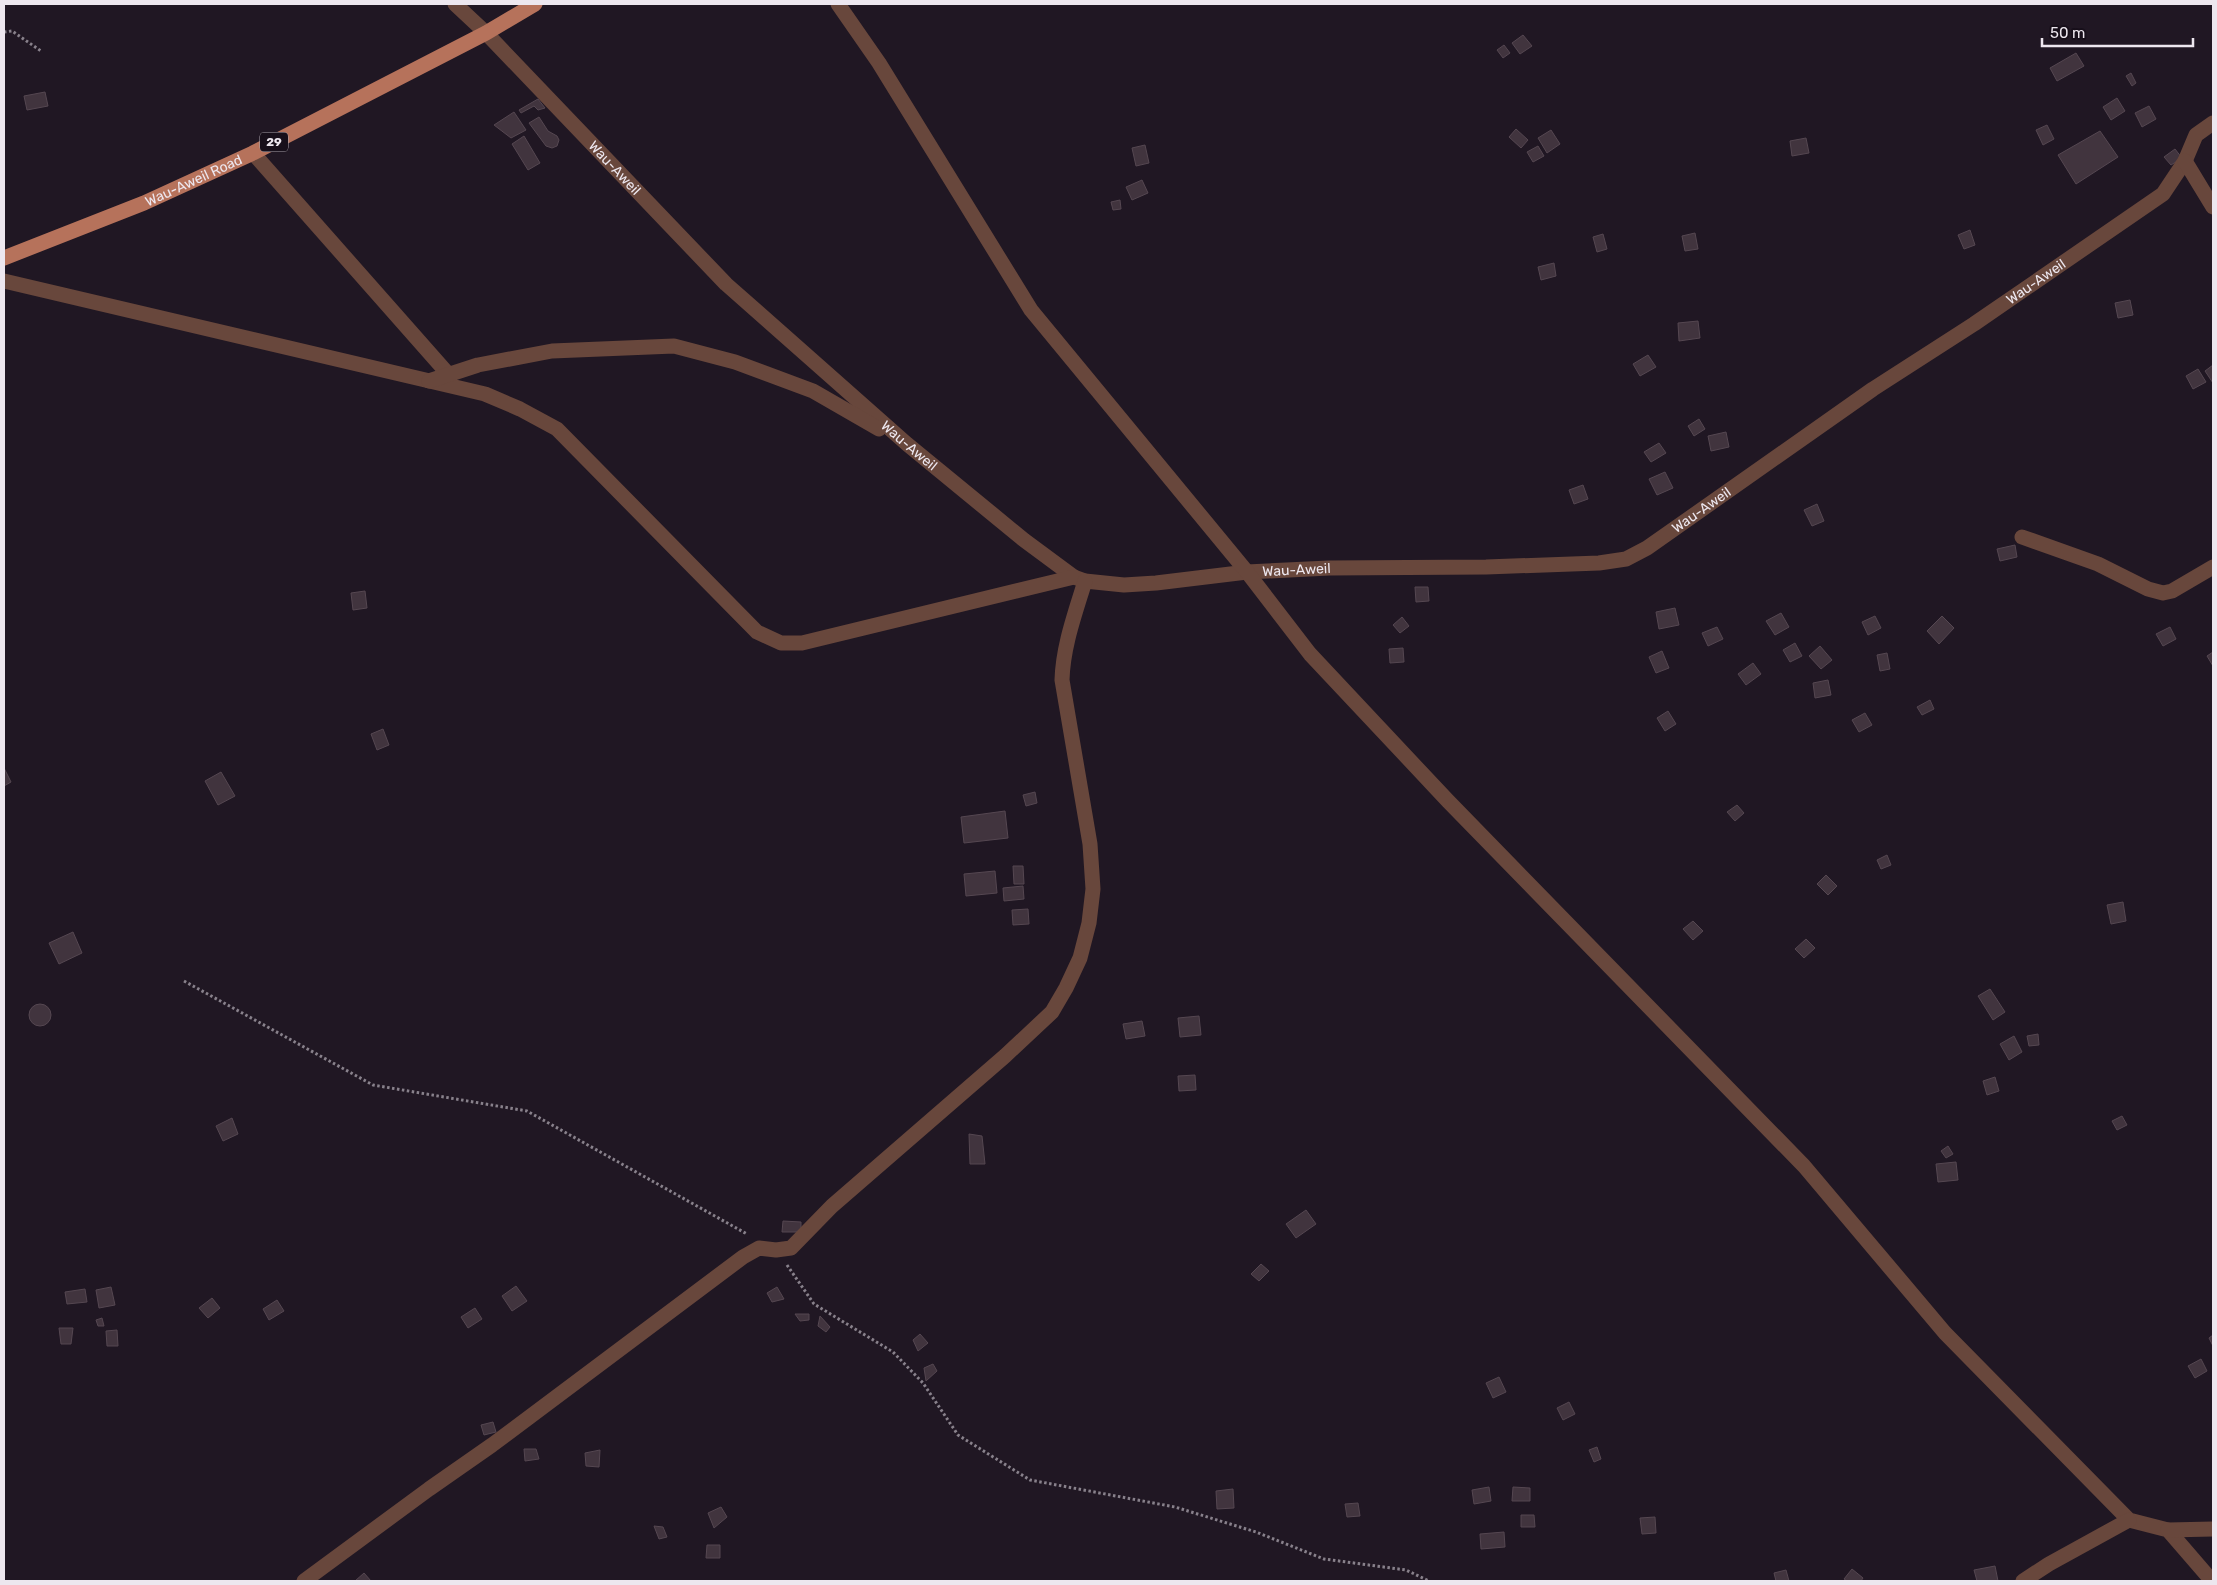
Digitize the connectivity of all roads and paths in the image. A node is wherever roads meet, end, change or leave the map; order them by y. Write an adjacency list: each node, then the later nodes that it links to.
1 (455, 4): 5 (street, Wau-Aweil)
2 (535, 4): 5 (main road, Wau-Aweil Road / 29)
3 (838, 4): 18 (street)
4 (4, 32): 6 (path)
5 (486, 33): 8 (main road, Wau-Aweil Road / 29); 15 (street, Wau-Aweil)
6 (41, 51)
7 (2213, 123): 9 (street, Wau-Aweil)
8 (253, 153): 11 (main road, Wau-Aweil Road / 29); 13 (street)
9 (2185, 160): 10 (street); 18 (street, Wau-Aweil)
10 (2213, 207)
11 (4, 258)
12 (4, 281): 14 (street)
13 (448, 375): 14 (street); 15 (street)
14 (429, 381): 19 (street)
15 (907, 444): 19 (street, Wau-Aweil)
16 (2022, 537): 17 (street)
17 (2213, 567)
18 (1248, 572): 19 (street, Wau-Aweil); 23 (street)
19 (1079, 579): 22 (street)
20 (184, 981): 21 (path)
21 (750, 1235)
22 (776, 1250): 26 (street); 27 (path)
23 (2129, 1520): 25 (street); 28 (street)
24 (2213, 1529): 25 (street)
25 (2168, 1530): 29 (street)
26 (304, 1581)
27 (1429, 1581)
28 (2023, 1581)
29 (2212, 1581)

